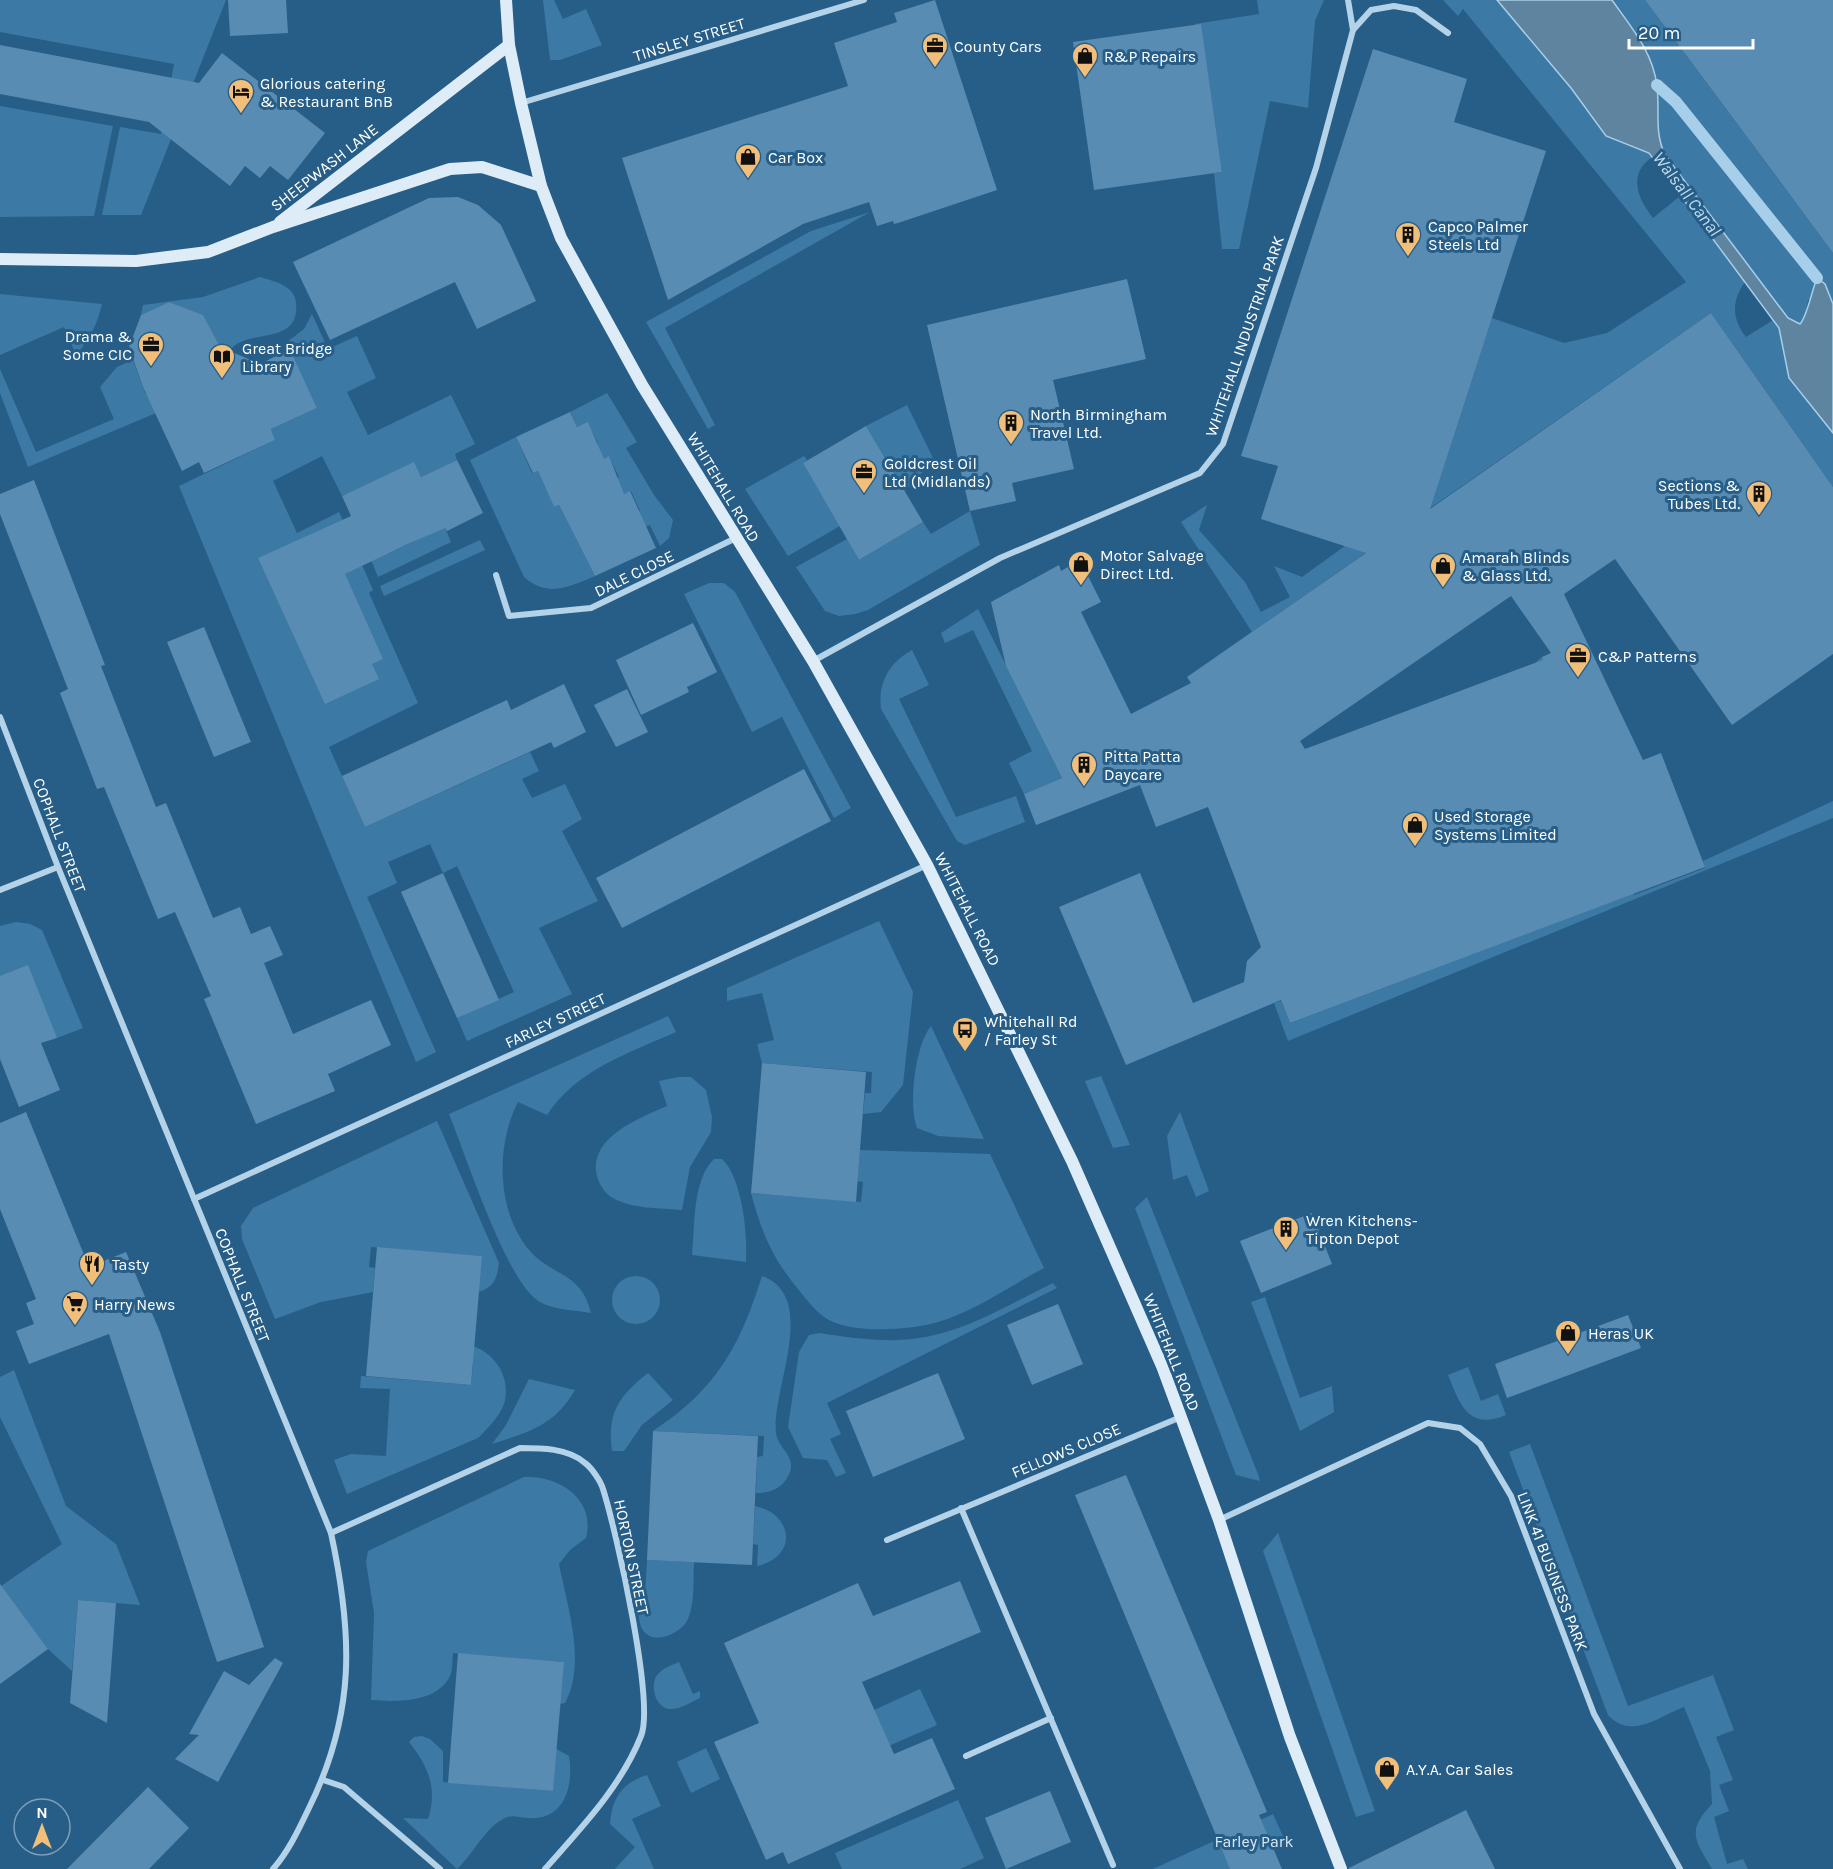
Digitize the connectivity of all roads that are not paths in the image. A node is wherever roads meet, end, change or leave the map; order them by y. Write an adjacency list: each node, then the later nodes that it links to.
1 (506, 0): 6 (main road, WHITEHALL ROAD)
2 (864, 0): 7 (street, TINSLEY STREET)
3 (1348, 0): 4 (street, WHITEHALL INDUSTRIAL PARK)
4 (1353, 30): 5 (street); 13 (street, WHITEHALL INDUSTRIAL PARK)
5 (1448, 33)
6 (509, 45): 7 (main road, WHITEHALL ROAD); 9 (main road, SHEEPWASH LANE)
7 (521, 103): 8 (main road, WHITEHALL ROAD)
8 (541, 186): 9 (main road, SHEEPWASH LANE); 11 (main road, WHITEHALL ROAD)
9 (273, 227): 10 (main road, SHEEPWASH LANE)
10 (0, 259)
11 (736, 538): 12 (street, DALE CLOSE); 13 (main road, WHITEHALL ROAD)
12 (496, 575)
13 (813, 661): 15 (main road, WHITEHALL ROAD)
14 (0, 717): 16 (street, COPHALL STREET)
15 (927, 865): 18 (street, FARLEY STREET); 19 (main road, WHITEHALL ROAD)
16 (58, 867): 17 (street); 18 (street, COPHALL STREET)
17 (0, 890)
18 (194, 1199): 22 (street, COPHALL STREET)
19 (1181, 1417): 20 (street, FELLOWS CLOSE); 21 (main road, WHITEHALL ROAD)
20 (961, 1508): 23 (street, FELLOWS CLOSE); 24 (street)
21 (1219, 1520): 31 (main road, WHITEHALL ROAD); 32 (street, LINK 41 BUSINESS PARK)
22 (331, 1533): 26 (street, COPHALL STREET); 30 (street, HORTON STREET)
23 (887, 1540)
24 (1051, 1718): 25 (street); 27 (street)
25 (966, 1755)
26 (323, 1780): 28 (street, COPHALL STREET); 29 (street)
27 (1113, 1864)
28 (273, 1869)
29 (440, 1869)
30 (545, 1869)
31 (1341, 1869)
32 (1680, 1869)

